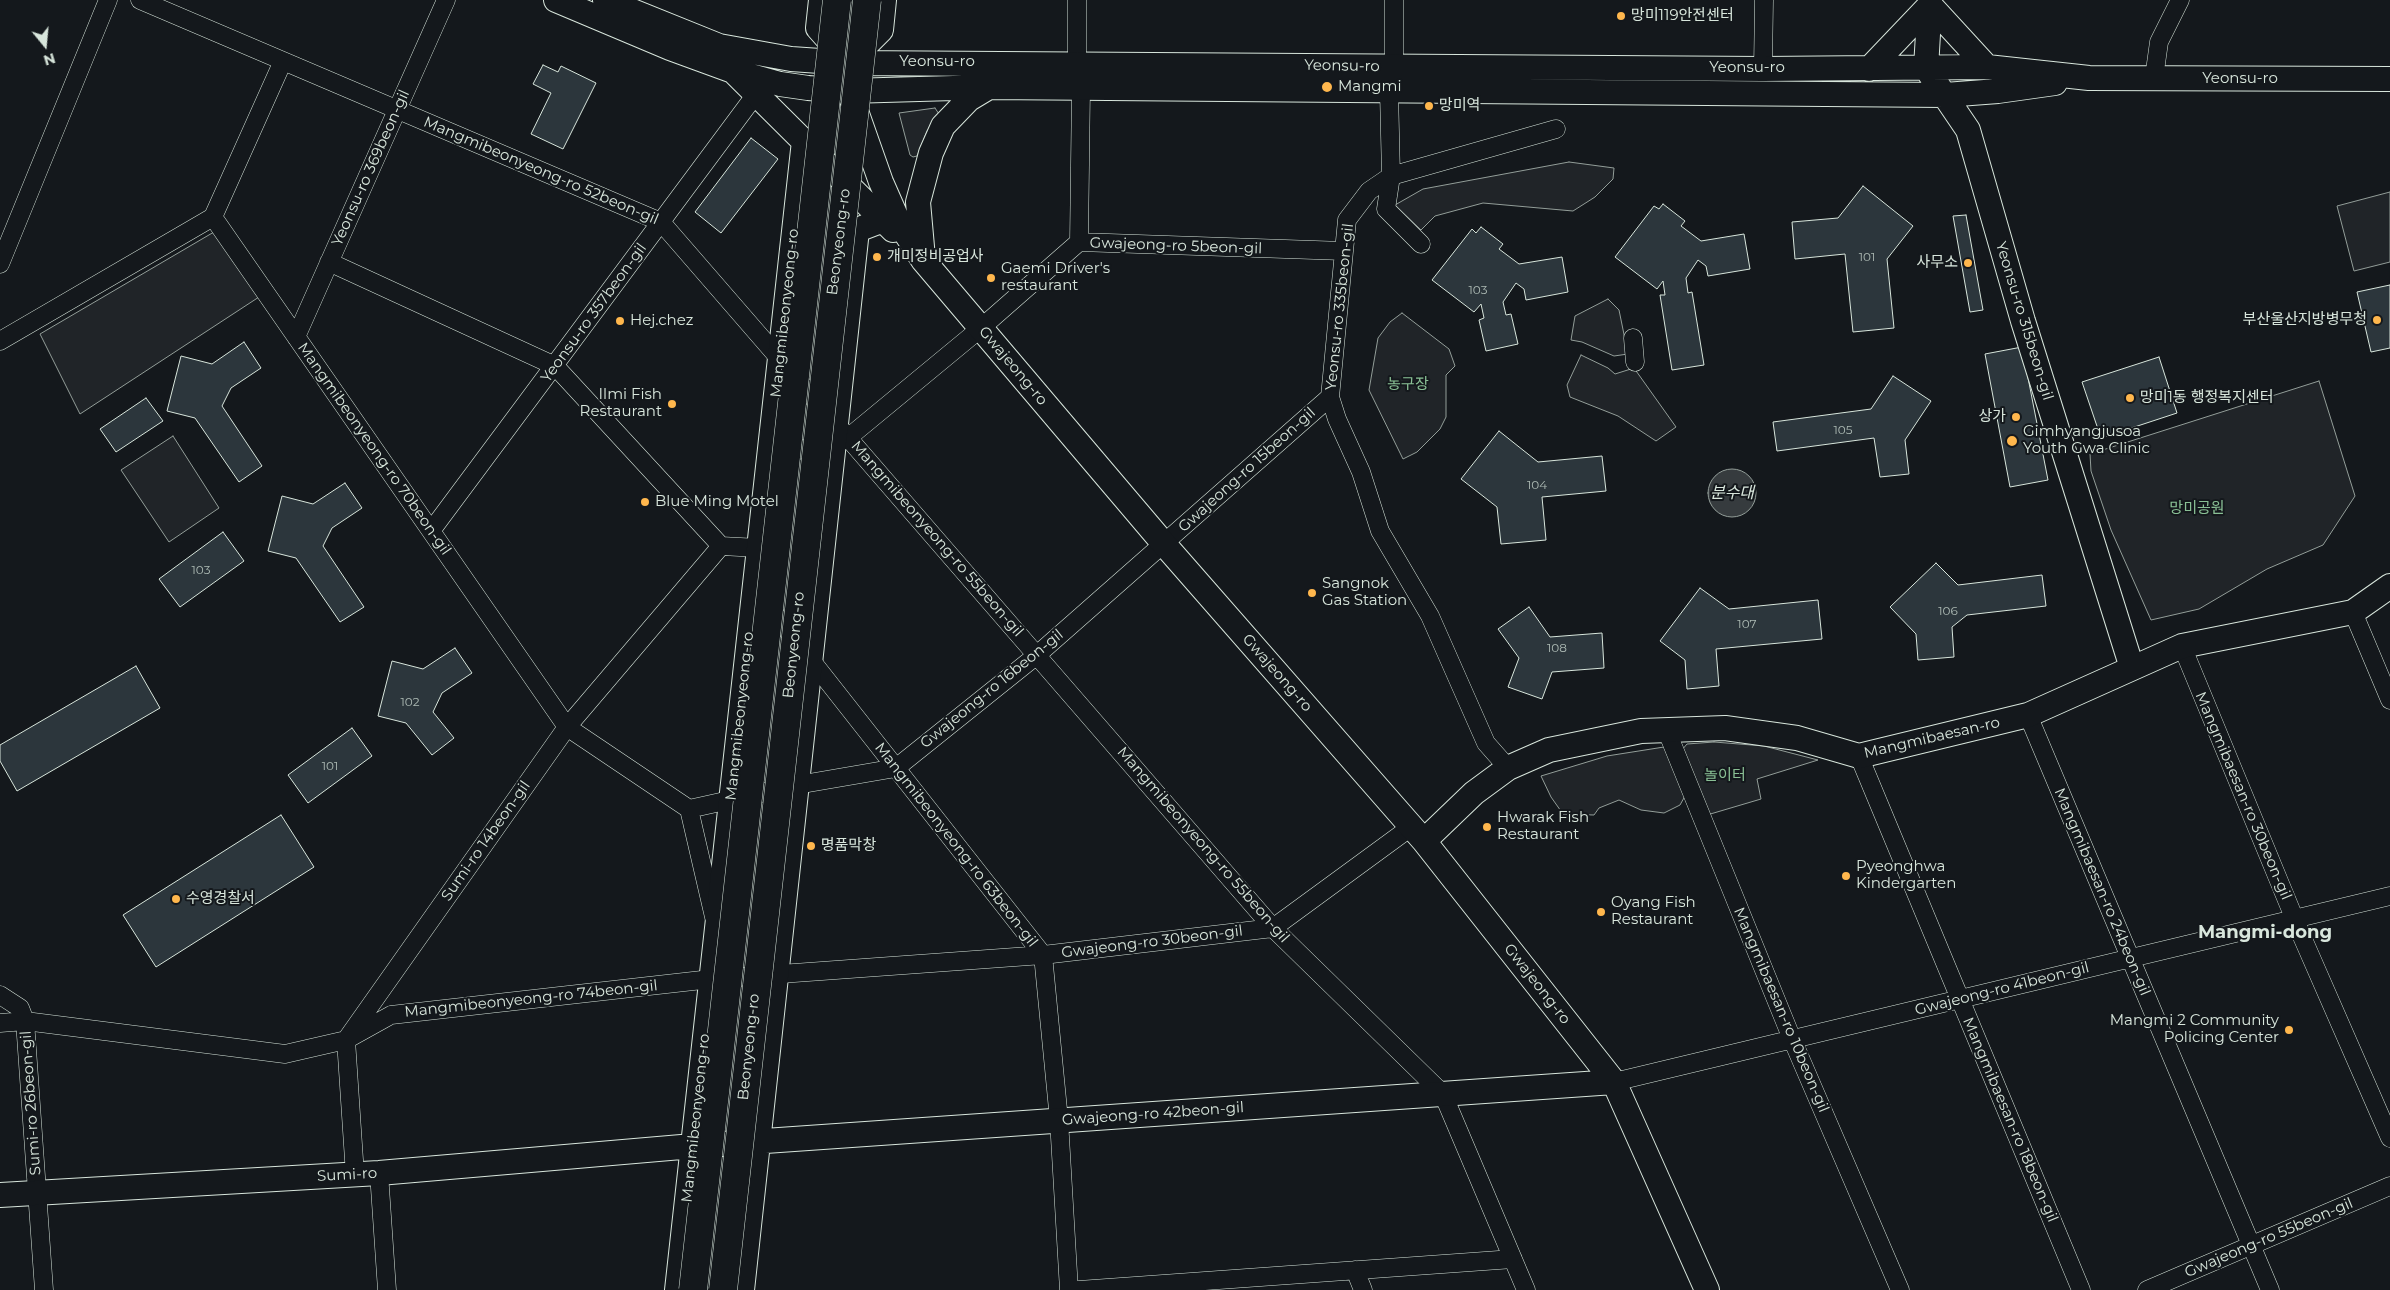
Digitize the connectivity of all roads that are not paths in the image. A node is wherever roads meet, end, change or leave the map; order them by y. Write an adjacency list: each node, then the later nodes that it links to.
1 (108, 0): 46 (street)
2 (140, 0): 16 (street, Mangmibeonyeong-ro 52beon-gil)
3 (446, 0): 34 (street, Yeonsu-ro 369beon-gil)
4 (556, 0): 24 (street, Yeonsu-ro)
5 (605, 0): 17 (street, Yeonsu-ro)
6 (821, 0): 17 (street)
7 (837, 0): 112 (highway, Beonyeong-ro, bridge)
8 (853, 0): 17 (street, Gwajeong-ro)
9 (867, 0): 113 (highway, Beonyeong-ro, bridge)
10 (884, 0): 17 (street)
11 (1077, 0): 18 (street)
12 (1394, 0): 19 (street)
13 (1764, 0): 21 (street)
14 (2180, 0): 26 (street)
15 (1930, 3): 20 (street); 22 (street); 23 (street)
16 (283, 61): 34 (street, Mangmibeonyeong-ro 52beon-gil); 38 (street)
17 (849, 63): 18 (street, Yeonsu-ro); 30 (street, Gwajeong-ro)
18 (1077, 63): 19 (street, Yeonsu-ro)
19 (1394, 66): 21 (street, Yeonsu-ro)
20 (1988, 67): 22 (street, Yeonsu-ro); 25 (street, Yeonsu-ro)
21 (1763, 68): 23 (street, Yeonsu-ro)
22 (1926, 68): 23 (street, Yeonsu-ro); 33 (street, Yeonsu-ro 315beon-gil)
23 (1869, 69)
24 (733, 71): 30 (street, Yeonsu-ro); 32 (street)
25 (2089, 78): 26 (street, Yeonsu-ro); 33 (street, Yeonsu-ro)
26 (2154, 78): 27 (street, Yeonsu-ro)
27 (2390, 79)
28 (989, 87): 29 (street, Yeonsu-ro); 30 (street, Yeonsu-ro); 44 (street)
29 (1081, 88): 31 (street, Yeonsu-ro); 41 (street)
30 (849, 90): 44 (street, Gwajeong-ro)
31 (1389, 91): 33 (street, Yeonsu-ro); 37 (street)
32 (756, 94): 36 (street); 40 (street, Yeonsu-ro 357beon-gil)
33 (1945, 95): 67 (street, Yeonsu-ro 315beon-gil)
34 (397, 110): 40 (street, Mangmibeonyeong-ro 52beon-gil); 45 (street, Yeonsu-ro 369beon-gil)
35 (1556, 129): 37 (street, Yeonsu-ro 335beon-gil)
36 (804, 141): 39 (street); 51 (street, Mangmibeonyeong-ro)
37 (1391, 176): 42 (street); 43 (street, Yeonsu-ro 335beon-gil)
38 (213, 217): 48 (street, Mangmibeonyeong-ro 70beon-gil); 50 (street)
39 (883, 220): 44 (street); 55 (street)
40 (661, 222): 51 (street, Mangmibeonyeong-ro 52beon-gil); 53 (street, Yeonsu-ro 357beon-gil)
41 (1079, 242): 43 (street, Gwajeong-ro 5beon-gil); 47 (street, Gwajeong-ro 5beon-gil)
42 (1421, 244)
43 (1344, 251): 54 (street, Yeonsu-ro 335beon-gil)
44 (924, 260): 47 (street, Gwajeong-ro)
45 (329, 262): 48 (street, Yeonsu-ro 369beon-gil); 53 (street)
46 (0, 264)
47 (981, 328): 55 (street, Gwajeong-ro 5beon-gil); 58 (street, Gwajeong-ro)
48 (296, 337): 57 (street, Mangmibeonyeong-ro 70beon-gil)
49 (1633, 338): 52 (street)
50 (0, 341)
51 (780, 357): 55 (street, Mangmibeonyeong-ro 52beon-gil); 56 (street, Mangmibeonyeong-ro)
52 (1635, 362)
53 (555, 366): 57 (street, Yeonsu-ro 357beon-gil); 59 (street)
54 (1330, 397): 58 (street, Gwajeong-ro 15beon-gil); 74 (street, Yeonsu-ro 335beon-gil)
55 (840, 435): 56 (street); 65 (street, Mangmibeonyeong-ro 55beon-gil); 66 (street)
56 (768, 454): 60 (street, Mangmibeonyeong-ro)
57 (431, 531): 70 (street, Mangmibeonyeong-ro 70beon-gil)
58 (1164, 544): 65 (street, Gwajeong-ro 16beon-gil); 78 (street, Gwajeong-ro)
59 (721, 546): 60 (street); 70 (street, Sumi-ro 14beon-gil)
60 (759, 548): 62 (street, Mangmibeonyeong-ro)
61 (2390, 586): 63 (street, Mangmibaesan-ro)
62 (754, 588): 66 (street, Mangmibeonyeong-ro 63beon-gil); 76 (street, Mangmibeonyeong-ro)
63 (2353, 612): 64 (street, Mangmibaesan-ro); 68 (street)
64 (2182, 646): 67 (street, Mangmibaesan-ro); 80 (street, Mangmibaesan-ro 30beon-gil)
65 (1037, 655): 73 (street, Gwajeong-ro 16beon-gil); 81 (street, Mangmibeonyeong-ro 55beon-gil)
66 (811, 660): 73 (street, Mangmibeonyeong-ro 63beon-gil); 75 (street)
67 (2132, 668): 69 (street, Mangmibaesan-ro)
68 (2390, 700)
69 (2028, 715): 72 (street, Mangmibaesan-ro); 84 (street, Mangmibaesan-ro 24beon-gil)
70 (567, 727): 77 (street, Mangmibeonyeong-ro 70beon-gil); 93 (street, Sumi-ro 14beon-gil)
71 (1666, 729): 72 (street, Mangmibaesan-ro); 74 (street, Mangmibaesan-ro); 92 (street, Mangmibaesan-ro 10beon-gil)
72 (1859, 756): 89 (street, Mangmibaesan-ro 18beon-gil)
73 (896, 768): 75 (street, Gwajeong-ro 16beon-gil); 83 (street, Mangmibeonyeong-ro 63beon-gil)
74 (1508, 768): 78 (street, Mangmibaesan-ro)
75 (797, 784): 76 (street, Gwajeong-ro 16beon-gil); 85 (street)
76 (731, 800): 77 (street); 82 (street, Mangmibeonyeong-ro)
77 (689, 809): 82 (street)
78 (1417, 834): 81 (street, Gwajeong-ro 30beon-gil); 94 (street, Gwajeong-ro)
79 (2390, 896): 80 (street, Gwajeong-ro 41beon-gil)
80 (2294, 919): 84 (street, Gwajeong-ro 41beon-gil); 97 (street, Mangmibaesan-ro 30beon-gil)
81 (1273, 928): 83 (street, Gwajeong-ro 30beon-gil); 95 (street, Mangmibeonyeong-ro 55beon-gil)
82 (717, 930): 87 (street, Mangmibeonyeong-ro)
83 (1043, 955): 85 (street, Gwajeong-ro 30beon-gil); 96 (street, Mangmibeonyeong-ro 63beon-gil)
84 (2130, 958): 89 (street, Gwajeong-ro 41beon-gil); 105 (street, Mangmibaesan-ro 24beon-gil)
85 (777, 975): 86 (street, Gwajeong-ro 30beon-gil); 98 (street)
86 (742, 977): 87 (street, Mangmibeonyeong-ro 74beon-gil)
87 (712, 979): 93 (street, Mangmibeonyeong-ro 74beon-gil); 99 (street, Mangmibeonyeong-ro)
88 (0, 995): 90 (street, Sumi-ro 26beon-gil)
89 (1960, 999): 92 (street, Gwajeong-ro 41beon-gil); 121 (street, Mangmibaesan-ro 18beon-gil)
90 (25, 1022): 91 (street, Mangmibeonyeong-ro 74beon-gil); 93 (street, Mangmibeonyeong-ro 74beon-gil); 103 (street, Sumi-ro 26beon-gil)
91 (0, 1024)
92 (1792, 1039): 94 (street, Gwajeong-ro 41beon-gil); 120 (street, Mangmibaesan-ro 10beon-gil)
93 (346, 1040): 101 (street)
94 (1614, 1082): 95 (street, Gwajeong-ro 42beon-gil); 119 (street, Gwajeong-ro)
95 (1443, 1094): 96 (street, Gwajeong-ro 42beon-gil); 106 (street, Mangmibeonyeong-ro 55beon-gil)
96 (1059, 1120): 98 (street, Gwajeong-ro 42beon-gil); 115 (street, Mangmibeonyeong-ro 63beon-gil)
97 (2390, 1138)
98 (758, 1141): 99 (street, Gwajeong-ro 42beon-gil); 114 (street)
99 (693, 1146): 100 (street, Sumi-ro); 111 (street, Mangmibeonyeong-ro)
100 (379, 1173): 101 (street, Sumi-ro); 110 (street)
101 (356, 1175): 103 (street, Sumi-ro)
102 (2390, 1186): 105 (street, Gwajeong-ro 55beon-gil)
103 (38, 1192): 104 (street, Sumi-ro); 109 (street, Sumi-ro 26beon-gil)
104 (0, 1195)
105 (2252, 1245): 122 (street, Gwajeong-ro 55beon-gil); 123 (street, Mangmibaesan-ro 24beon-gil)
106 (1513, 1259): 107 (street); 118 (street, Mangmibeonyeong-ro 55beon-gil)
107 (1355, 1270): 108 (street); 117 (street)
108 (1211, 1285): 116 (street)
109 (44, 1290)
110 (387, 1290)
111 (677, 1290)
112 (693, 1290)
113 (722, 1290)
114 (742, 1290)
115 (1069, 1290)
116 (1079, 1290)
117 (1363, 1290)
118 (1526, 1290)
119 (1706, 1290)
120 (1900, 1290)
121 (2081, 1290)
122 (2148, 1290)
123 (2270, 1290)

